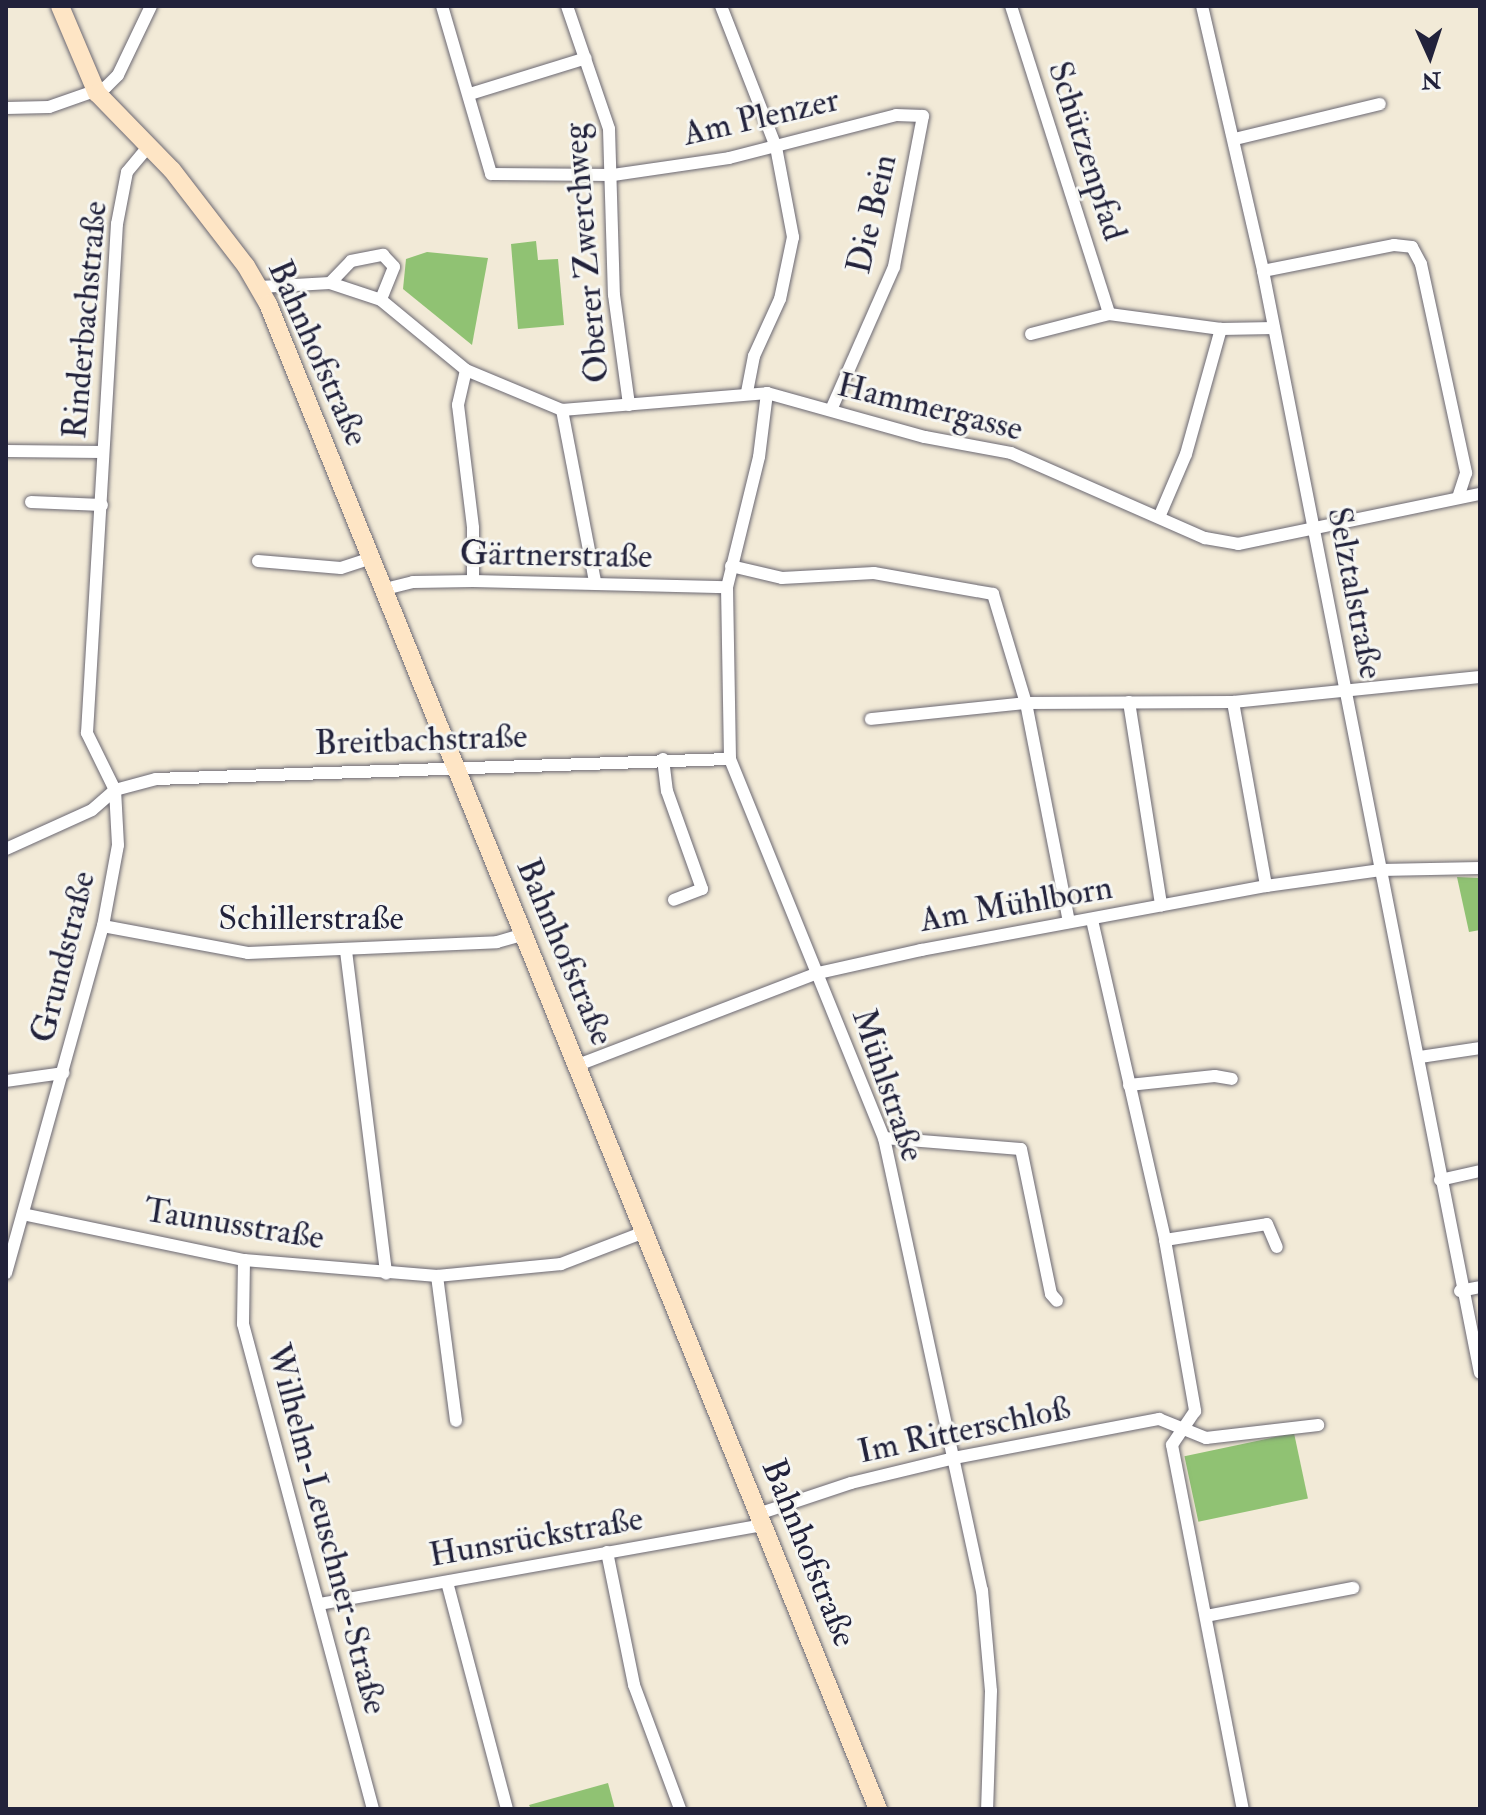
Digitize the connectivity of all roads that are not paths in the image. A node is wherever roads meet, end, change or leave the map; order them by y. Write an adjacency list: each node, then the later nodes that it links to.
1 (60, 6): 9 (street)
2 (151, 6): 9 (street)
3 (442, 6): 10 (street)
4 (567, 6): 8 (street, Oberer Zwerchweg)
5 (721, 6): 16 (street)
6 (1011, 6): 22 (street, Schützenpfad)
7 (1202, 6): 14 (street, Selztalstraße)
8 (586, 58): 10 (street); 17 (street, Oberer Zwerchweg)
9 (97, 93): 12 (street); 15 (street, Bahnhofstraße)
10 (470, 94): 17 (street, Am Plenzer)
11 (1380, 104): 14 (street)
12 (6, 108)
13 (923, 116): 16 (street, Am Plenzer); 31 (street, Die Bein)
14 (1235, 139): 18 (street, Selztalstraße)
15 (148, 147): 20 (street, Bahnhofstraße); 33 (street, Rinderbachstraße)
16 (776, 147): 17 (street, Am Plenzer); 27 (street)
17 (613, 175): 29 (street, Oberer Zwerchweg)
18 (1263, 271): 23 (street, Selztalstraße); 35 (street)
19 (330, 283): 20 (street, Hammergasse); 21 (street, Hammergasse); 21 (street)
20 (260, 287): 40 (street, Bahnhofstraße)
21 (381, 300): 26 (street, Hammergasse)
22 (1109, 314): 24 (street); 25 (street)
23 (1274, 328): 24 (street); 39 (street, Selztalstraße)
24 (1221, 329): 38 (street)
25 (1031, 334)
26 (466, 370): 30 (street, Hammergasse); 43 (street)
27 (747, 392): 28 (street, Hammergasse); 29 (street, Hammergasse)
28 (767, 393): 31 (street, Hammergasse); 42 (street, Mühlstraße)
29 (629, 405): 30 (street, Hammergasse)
30 (562, 410): 44 (street)
31 (831, 410): 38 (street, Hammergasse)
32 (6, 451): 33 (street)
33 (102, 452): 37 (street, Rinderbachstraße)
34 (1480, 494): 35 (street, Hammergasse)
35 (1458, 497): 39 (street, Hammergasse)
36 (31, 502): 37 (street)
37 (102, 505): 56 (street, Rinderbachstraße)
38 (1160, 515): 39 (street, Hammergasse)
39 (1314, 529): 48 (street, Selztalstraße)
40 (372, 558): 41 (street); 46 (street, Bahnhofstraße)
41 (258, 561)
42 (731, 566): 45 (street, Mühlstraße); 51 (street)
43 (473, 581): 44 (street, Gärtnerstraße); 46 (street, Gärtnerstraße)
44 (595, 581): 45 (street, Gärtnerstraße)
45 (727, 587): 54 (street, Mühlstraße)
46 (385, 589): 55 (street, Bahnhofstraße)
47 (1480, 677): 48 (street)
48 (1345, 688): 50 (street); 59 (street, Selztalstraße)
49 (1129, 702): 50 (street); 51 (street); 62 (street)
50 (1233, 702): 60 (street)
51 (1026, 703): 52 (street); 64 (street)
52 (871, 719)
53 (663, 759): 54 (street, Breitbachstraße); 55 (street, Breitbachstraße); 61 (street)
54 (730, 759): 68 (street, Mühlstraße)
55 (451, 766): 56 (street, Breitbachstraße); 66 (street, Bahnhofstraße)
56 (115, 790): 57 (street); 65 (street, Grundstraße)
57 (6, 849)
58 (1480, 868): 59 (street, Am Mühlborn)
59 (1381, 870): 60 (street, Am Mühlborn); 70 (street, Selztalstraße)
60 (1266, 886): 62 (street, Am Mühlborn)
61 (674, 900)
62 (1161, 905): 63 (street, Am Mühlborn)
63 (1092, 920): 64 (street, Am Mühlborn); 75 (street)
64 (1069, 922): 68 (street, Am Mühlborn)
65 (103, 926): 67 (street, Schillerstraße); 72 (street, Grundstraße)
66 (521, 935): 67 (street, Schillerstraße); 71 (street, Bahnhofstraße)
67 (346, 951): 85 (street)
68 (818, 973): 71 (street, Am Mühlborn); 76 (street, Mühlstraße)
69 (1480, 1048): 70 (street)
70 (1420, 1057): 78 (street, Selztalstraße)
71 (578, 1065): 80 (street, Bahnhofstraße)
72 (63, 1073): 74 (street); 79 (street, Grundstraße)
73 (1232, 1079): 75 (street)
74 (6, 1081)
75 (1129, 1085): 81 (street)
76 (884, 1138): 89 (street); 94 (street, Mühlstraße)
77 (1480, 1171): 78 (street)
78 (1440, 1180): 88 (street, Selztalstraße)
79 (23, 1214): 83 (street, Taunusstraße); 84 (street, Grundstraße)
80 (647, 1231): 86 (street, Taunusstraße); 95 (street, Bahnhofstraße)
81 (1165, 1240): 82 (street); 93 (street)
82 (1277, 1247)
83 (244, 1260): 85 (street, Taunusstraße); 99 (street, Wilhelm-Leuschner-Straße)
84 (6, 1273)
85 (386, 1274): 86 (street, Taunusstraße)
86 (437, 1276): 91 (street)
87 (1480, 1287): 88 (street)
88 (1460, 1291): 90 (street, Selztalstraße)
89 (1057, 1301)
90 (1480, 1373)
91 (456, 1421)
92 (1318, 1425): 93 (street, Im Ritterschloß)
93 (1183, 1428): 94 (street, Im Ritterschloß); 100 (street)
94 (954, 1458): 95 (street, Im Ritterschloß); 105 (street, Mühlstraße)
95 (760, 1520): 96 (street, Hunsrückstraße); 104 (street, Bahnhofstraße)
96 (607, 1552): 97 (street, Hunsrückstraße); 103 (street)
97 (447, 1582): 99 (street, Hunsrückstraße); 102 (street)
98 (1353, 1588): 100 (street)
99 (319, 1604): 101 (street, Wilhelm-Leuschner-Straße)
100 (1206, 1616): 106 (street)
101 (373, 1809)
102 (507, 1809)
103 (680, 1809)
104 (878, 1809)
105 (987, 1809)
106 (1243, 1809)

